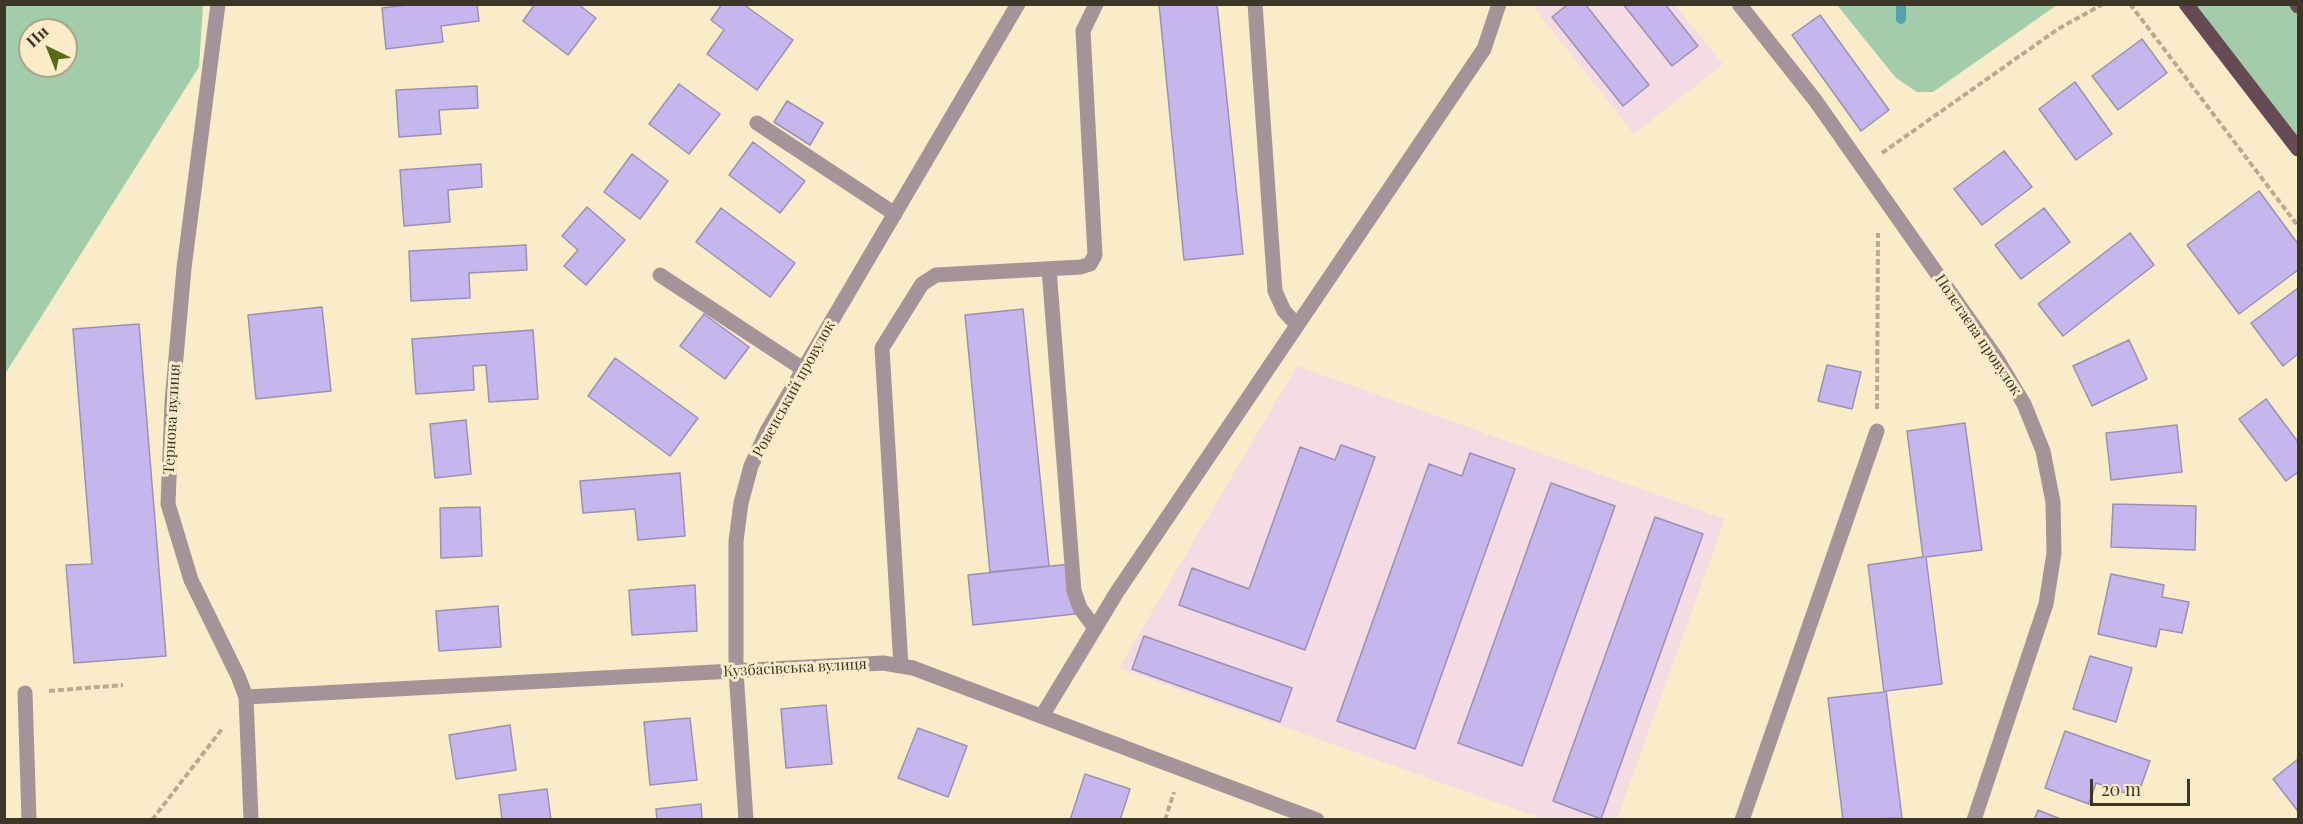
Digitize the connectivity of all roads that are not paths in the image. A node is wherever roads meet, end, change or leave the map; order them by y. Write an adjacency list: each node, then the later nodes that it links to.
1 (218, 4): 20 (street, Тернова вулиця)
2 (1018, 4): 10 (street, Ровенський провулок)
3 (1096, 4): 11 (street)
4 (1255, 4): 13 (street)
5 (1499, 4): 13 (street)
6 (1739, 4): 27 (street, Полєтаєва провулок)
7 (2187, 4): 9 (main road)
8 (757, 123): 10 (street)
9 (2298, 148)
10 (895, 214): 14 (street, Ровенський провулок)
11 (1049, 269): 16 (street); 17 (street)
12 (660, 275): 14 (street)
13 (1297, 325): 16 (street)
14 (803, 369): 18 (street, Ровенський провулок)
15 (1877, 430): 26 (street)
16 (1095, 628): 21 (street)
17 (901, 666): 18 (street, Кузбасівська вулиця); 21 (street, Кузбасівська вулиця)
18 (736, 671): 20 (street, Кузбасівська вулиця); 24 (street, Ровенський провулок)
19 (25, 693): 22 (street)
20 (246, 697): 23 (street, Тернова вулиця)
21 (1042, 716): 25 (street, Кузбасівська вулиця)
22 (29, 819)
23 (251, 819)
24 (746, 819)
25 (1317, 819)
26 (1742, 819)
27 (1974, 819)

